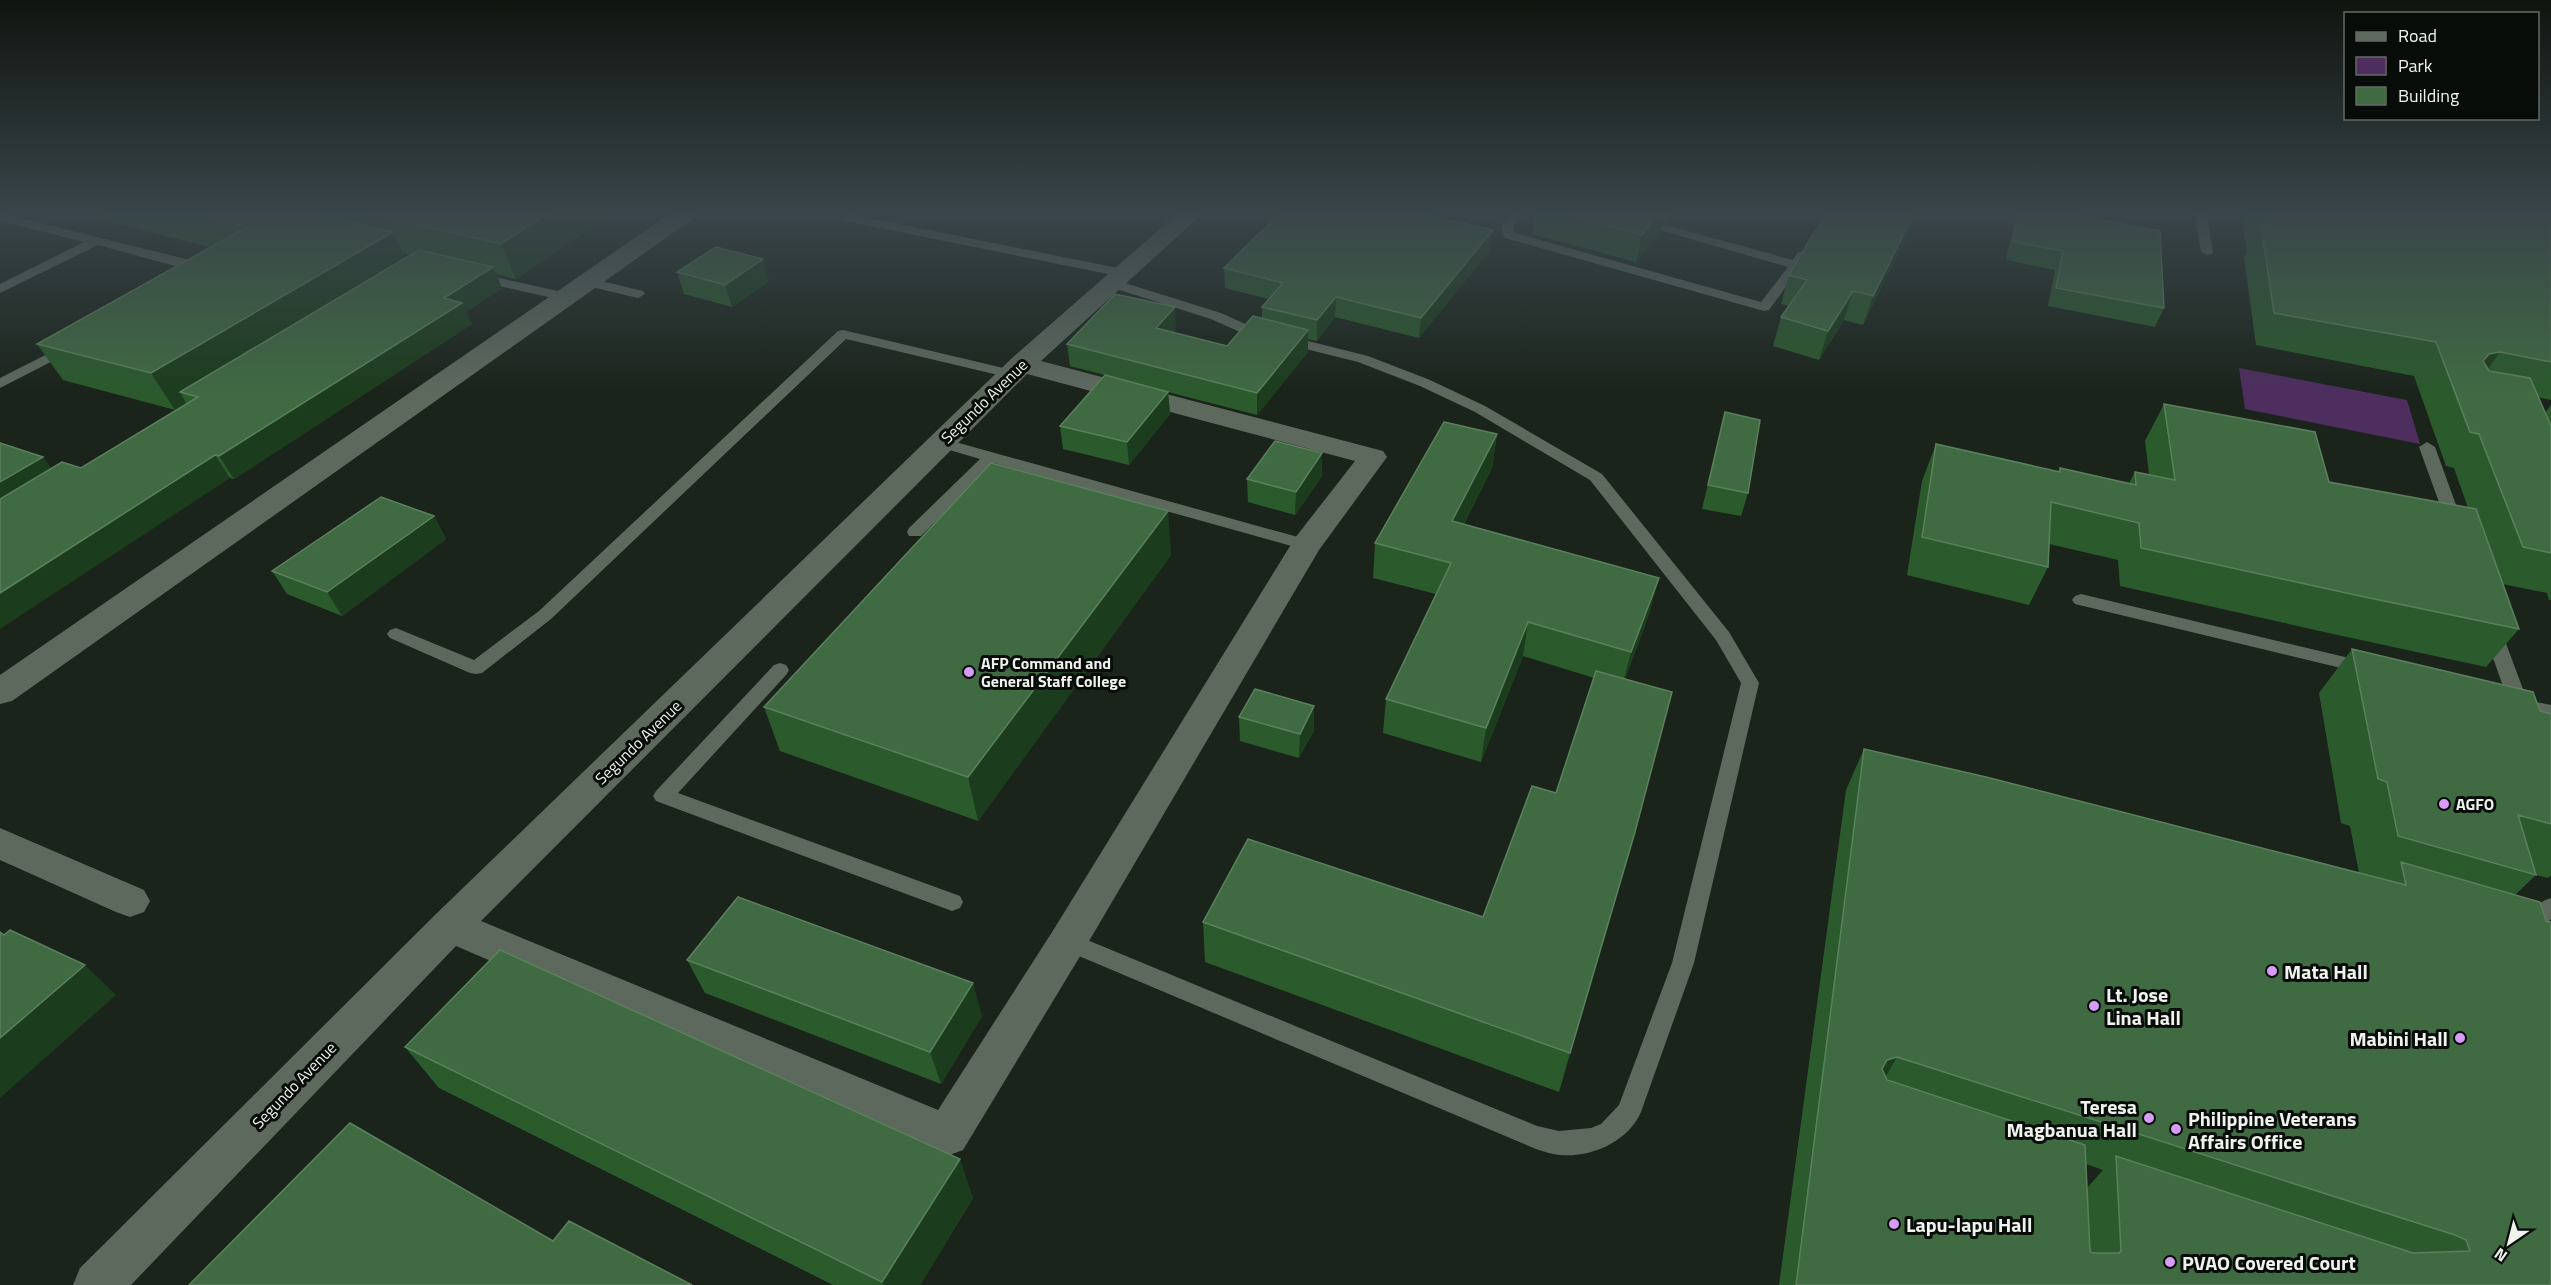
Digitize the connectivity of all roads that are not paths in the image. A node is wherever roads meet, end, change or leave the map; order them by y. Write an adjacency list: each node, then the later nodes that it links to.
1 (32, 273): 11 (lane)
2 (203, 273): 10 (lane)
3 (461, 273): 12 (lane)
4 (601, 273): 12 (street)
5 (1095, 273): 9 (lane)
6 (1124, 273): 9 (street, Segundo Avenue)
7 (1643, 273): 8 (lane)
8 (1790, 273)
9 (1118, 278): 15 (street, Segundo Avenue); 38 (lane)
10 (189, 282)
11 (0, 289)
12 (577, 290): 13 (lane); 28 (street)
13 (638, 294)
14 (84, 339): 16 (lane)
15 (1016, 369): 17 (street, Segundo Avenue); 21 (street); 25 (lane)
16 (0, 384)
17 (941, 443): 19 (lane); 36 (street, Segundo Avenue)
18 (2427, 447): 22 (lane)
19 (991, 457): 20 (lane); 21 (lane)
20 (915, 532)
21 (1306, 545): 38 (street)
22 (2463, 548)
23 (2081, 600): 27 (lane)
24 (2487, 615): 30 (lane)
25 (396, 634)
26 (780, 670): 34 (lane)
27 (2380, 671)
28 (0, 692)
29 (2496, 699): 30 (lane)
30 (2519, 704): 31 (lane)
31 (2551, 712)
32 (0, 843): 33 (street)
33 (130, 901)
34 (952, 902)
35 (2551, 908): 37 (lane)
36 (450, 926): 38 (street); 39 (street, Segundo Avenue)
37 (2504, 933)
38 (1068, 941)
39 (97, 1285)

